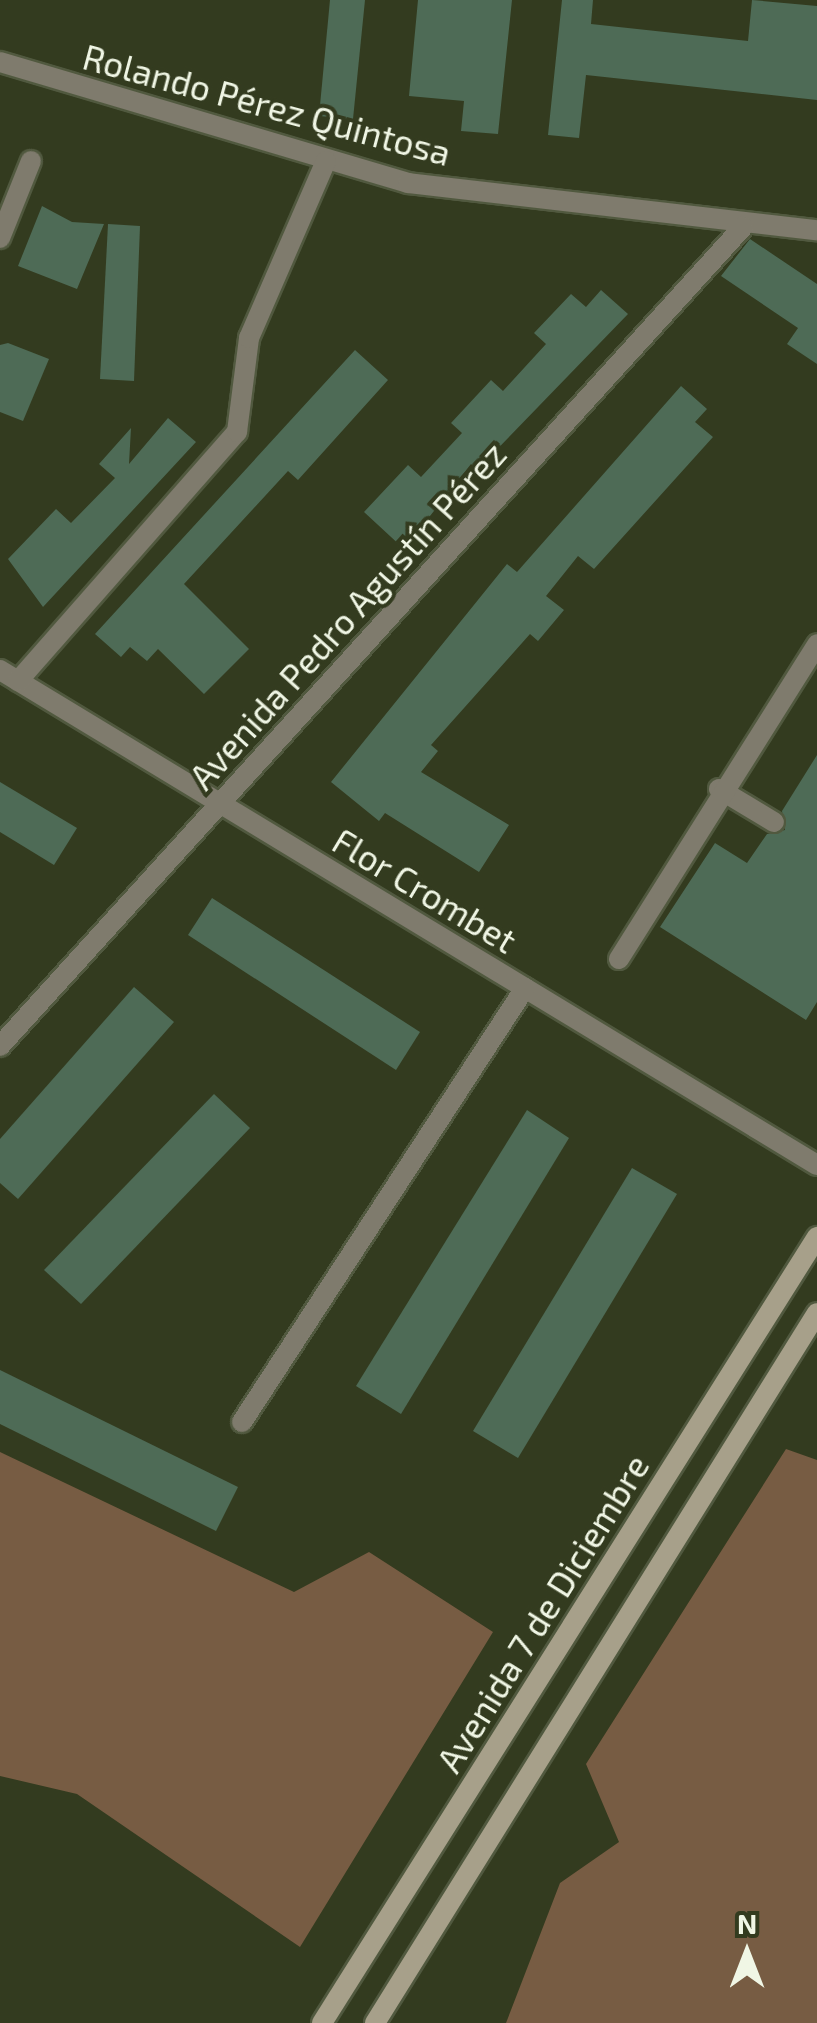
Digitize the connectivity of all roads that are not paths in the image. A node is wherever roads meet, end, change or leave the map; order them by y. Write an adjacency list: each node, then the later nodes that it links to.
1 (0, 62): 3 (street, Rolando Pérez Quintosa)
2 (31, 160): 6 (street)
3 (326, 161): 4 (street, Rolando Pérez Quintosa); 8 (street)
4 (742, 227): 5 (street, Rolando Pérez Quintosa); 10 (street, Avenida Pedro Agustín Pérez)
5 (817, 230)
6 (0, 238)
7 (817, 644): 9 (street)
8 (9, 676): 10 (street, Flor Crombet)
9 (719, 789): 11 (street); 12 (street)
10 (220, 804): 13 (street, Flor Crombet); 14 (street, Avenida Pedro Agustín Pérez)
11 (774, 822)
12 (619, 959)
13 (525, 988): 15 (street, Flor Crombet); 18 (street)
14 (0, 1046)
15 (817, 1165)
16 (817, 1237): 19 (main road, Avenida 7 de Diciembre)
17 (817, 1313): 20 (main road)
18 (242, 1422)
19 (322, 2023)
20 (375, 2023)

